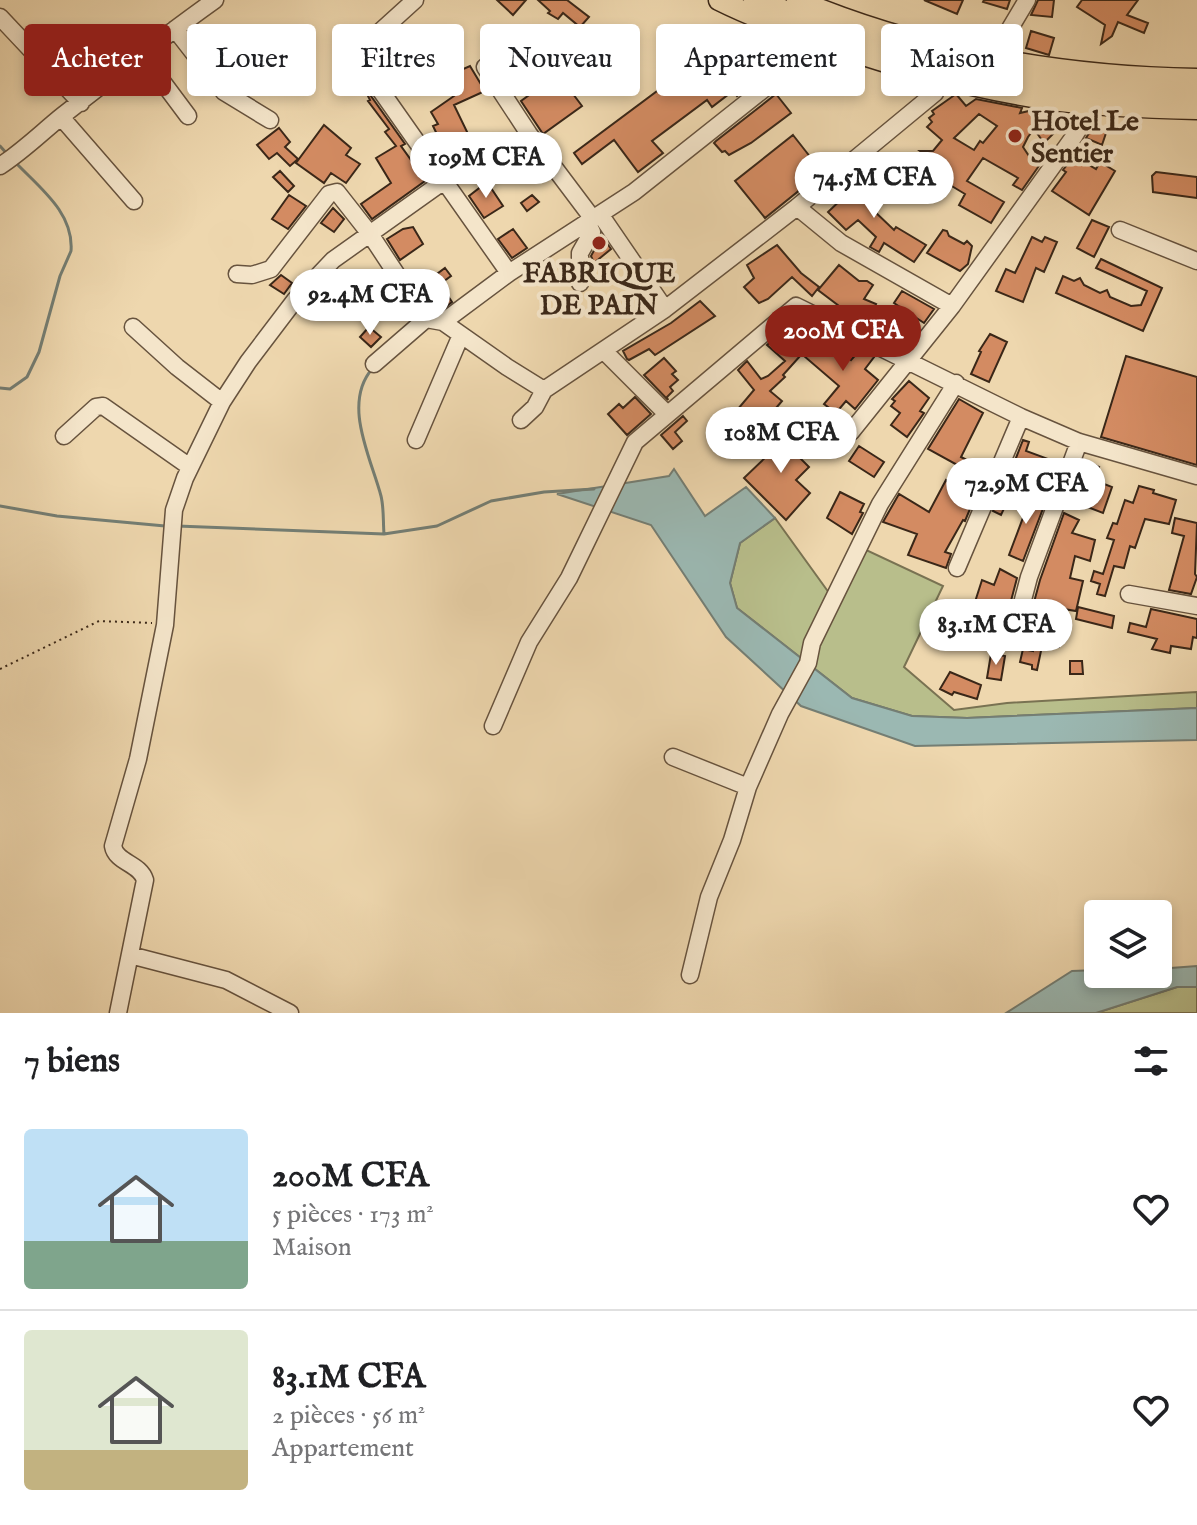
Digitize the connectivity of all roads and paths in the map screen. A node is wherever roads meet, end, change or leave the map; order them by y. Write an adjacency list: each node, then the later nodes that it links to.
1 (215, 0): 11 (street)
2 (415, 0): 29 (street)
3 (719, 0): 8 (main road)
4 (755, 0): 17 (highway)
5 (797, 0): 10 (main road)
6 (1027, 0): 9 (street)
7 (0, 17): 22 (street)
8 (778, 24)
9 (1013, 24)
10 (881, 28)
11 (175, 29): 12 (street); 27 (street)
12 (171, 32)
13 (1023, 63): 14 (main road)
14 (1197, 79)
15 (171, 93): 25 (street)
16 (1023, 94): 23 (main road)
17 (1197, 94)
18 (89, 96): 22 (street)
19 (504, 96): 32 (street)
20 (755, 96): 32 (street)
21 (931, 96): 31 (street)
22 (81, 103): 26 (street)
23 (1090, 104): 24 (main road); 39 (street)
24 (1197, 109)
25 (188, 116)
26 (61, 117): 28 (street); 30 (street)
27 (270, 120)
28 (0, 166)
29 (444, 181): 34 (street); 36 (street)
30 (134, 201)
31 (797, 207): 39 (street); 40 (street)
32 (594, 219): 36 (street); 38 (street); 40 (street)
33 (1120, 230): 35 (street)
34 (370, 234): 37 (street); 41 (street); 50 (street)
35 (1197, 261)
36 (509, 273): 42 (street)
37 (237, 274)
38 (580, 283)
39 (952, 306): 46 (street)
40 (665, 309): 45 (street)
41 (426, 319): 42 (street); 47 (street)
42 (443, 322): 44 (street)
43 (133, 327): 50 (street)
44 (461, 335): 49 (street); 56 (street)
45 (604, 351): 49 (street); 51 (street)
46 (908, 360): 48 (street); 51 (street); 54 (street)
47 (374, 364)
48 (956, 383): 52 (street); 69 (street)
49 (544, 390): 53 (street)
50 (222, 402): 58 (street)
51 (667, 414): 67 (street)
52 (1021, 417): 57 (street); 60 (street)
53 (521, 420)
54 (851, 432)
55 (64, 436): 58 (street)
56 (416, 440)
57 (1079, 442): 59 (street); 64 (street)
58 (190, 467): 63 (street)
59 (1197, 476)
60 (957, 568)
61 (1129, 594): 62 (street)
62 (1197, 606)
63 (165, 625): 66 (path); 70 (street)
64 (1015, 630)
65 (0, 664): 66 (path)
66 (1, 669)
67 (493, 726)
68 (673, 757): 69 (street)
69 (748, 787): 71 (street)
70 (130, 955): 72 (street); 73 (street)
71 (690, 975)
72 (118, 1013)
73 (290, 1013)

